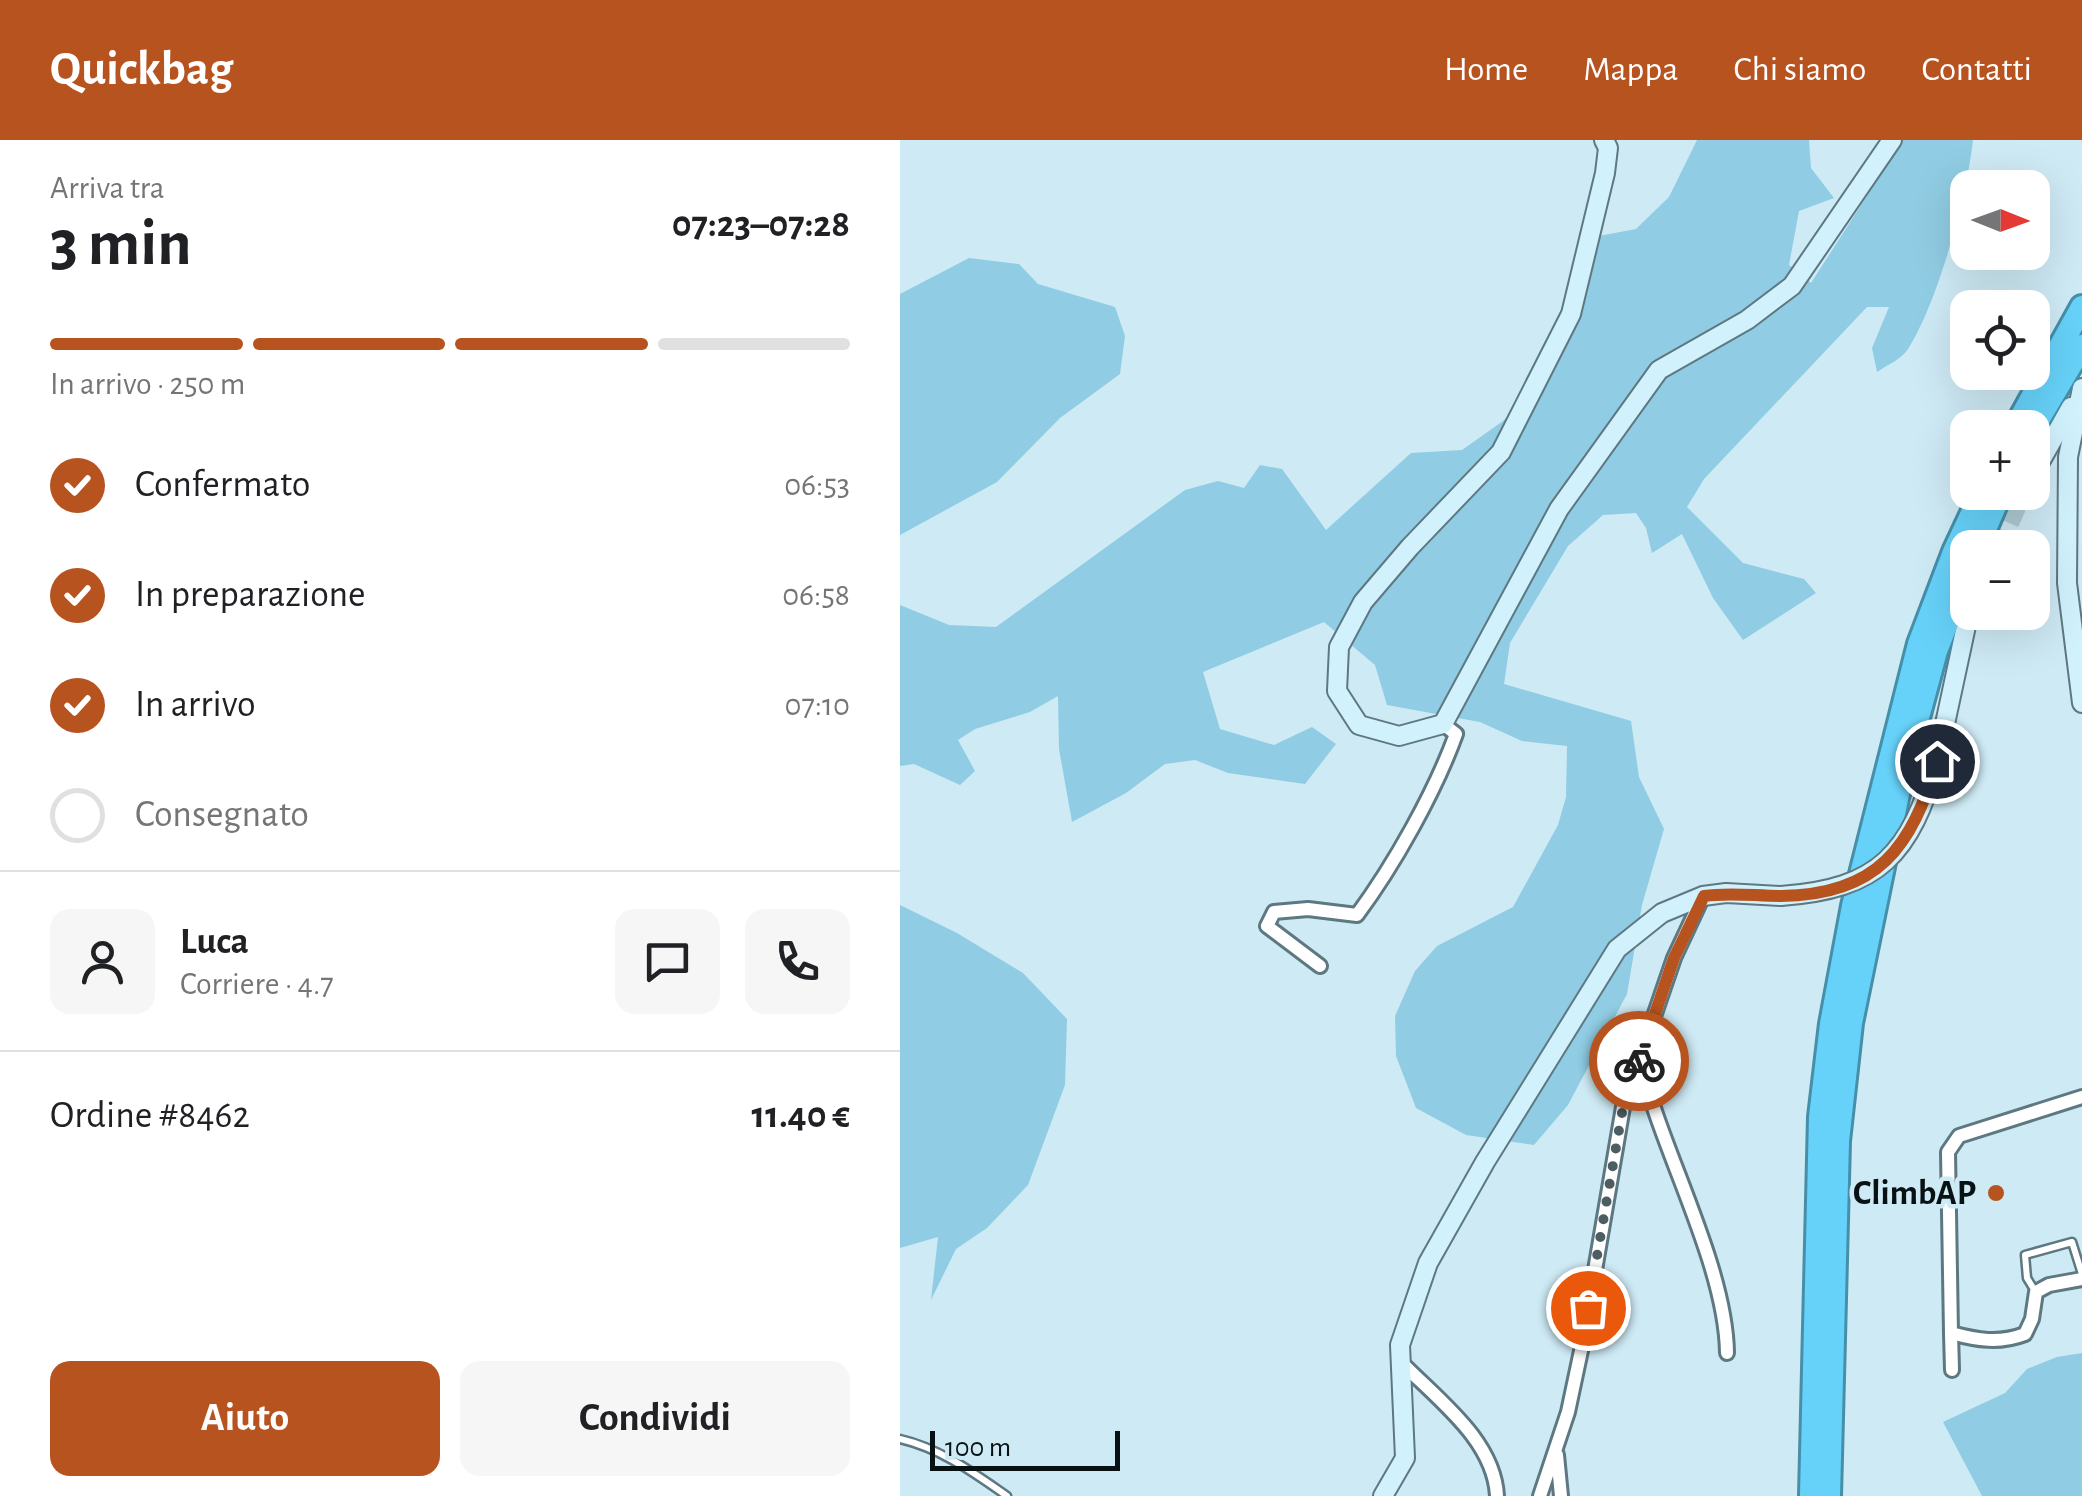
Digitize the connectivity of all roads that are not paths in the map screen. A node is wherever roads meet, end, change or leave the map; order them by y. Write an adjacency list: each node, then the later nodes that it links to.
1 (1604, 140): 17 (street)
2 (1892, 140): 17 (street)
3 (2082, 308): 6 (highway)
4 (2082, 346): 7 (highway)
5 (2080, 391): 8 (street); 10 (street)
6 (2025, 410)
7 (2044, 410)
8 (2050, 445)
9 (2050, 460): 10 (street)
10 (2068, 466): 11 (street); 13 (street)
11 (2050, 472)
12 (1975, 510): 35 (highway)
13 (2076, 614): 16 (street)
14 (1950, 616): 36 (highway)
15 (1965, 630): 18 (street, bridge)
16 (2082, 703)
17 (1443, 724): 19 (street)
18 (1704, 896): 20 (street); 26 (street)
19 (1320, 966)
20 (1657, 1008): 25 (street); 29 (street)
21 (2082, 1097): 24 (street)
22 (2082, 1277): 23 (street); 23 (lane)
23 (2036, 1292): 24 (street)
24 (1951, 1333): 27 (street)
25 (1727, 1353)
26 (1401, 1362): 31 (street); 32 (street)
27 (1952, 1370)
28 (900, 1439): 30 (lane)
29 (1556, 1447): 33 (street); 34 (street)
30 (1007, 1496)
31 (1383, 1496)
32 (1497, 1496)
33 (1540, 1496)
34 (1561, 1496)
35 (1811, 1496)
36 (1829, 1496)

